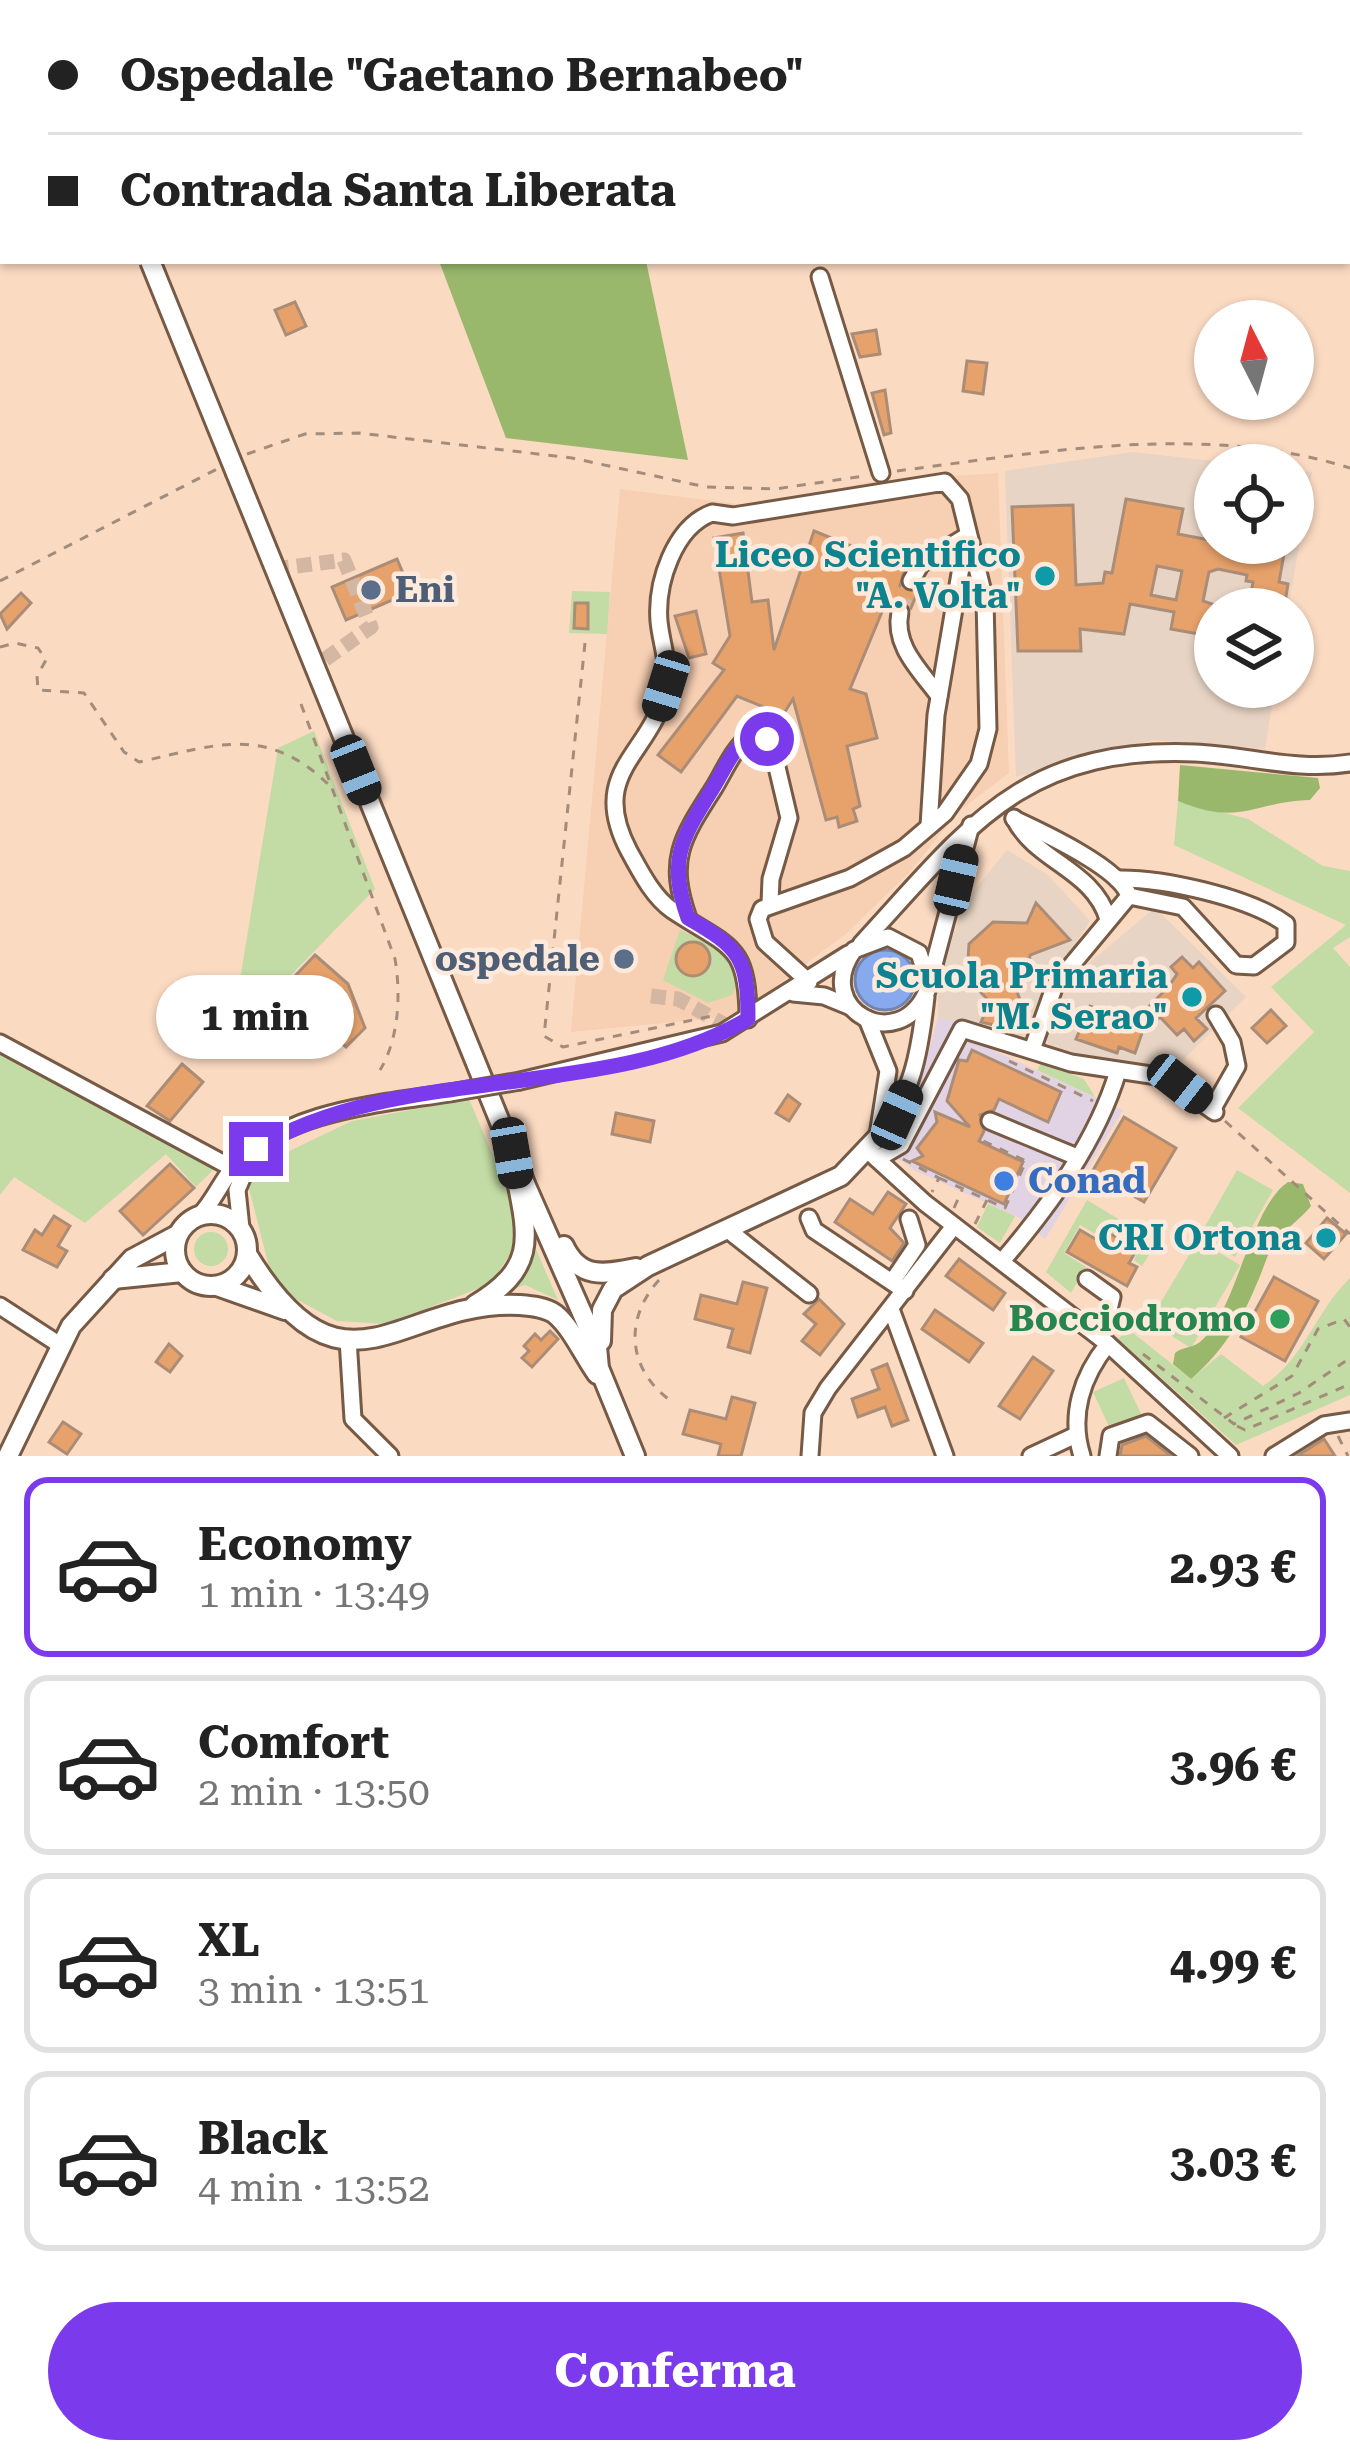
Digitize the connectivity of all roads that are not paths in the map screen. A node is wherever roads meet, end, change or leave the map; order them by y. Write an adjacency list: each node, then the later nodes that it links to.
1 (151, 264): 32 (main road, bridge)
2 (820, 277): 3 (street)
3 (881, 473)
4 (967, 536): 5 (street); 7 (street); 12 (street); 16 (street)
5 (911, 581)
6 (900, 612): 7 (street)
7 (939, 696): 12 (street)
8 (1350, 763): 9 (street)
9 (1000, 802): 10 (street); 11 (street)
10 (1014, 819): 13 (street); 17 (street)
11 (971, 822): 18 (street); 20 (street)
12 (929, 826): 15 (street)
13 (1117, 879): 14 (street); 14 (street)
14 (1129, 896): 17 (street)
15 (770, 903): 16 (street); 19 (street)
16 (688, 918): 24 (street)
17 (1108, 919): 27 (street)
18 (858, 947): 19 (street); 20 (street); 22 (street)
19 (808, 982): 21 (street)
20 (927, 986): 25 (street); 31 (street)
21 (790, 993): 22 (street); 24 (street)
22 (852, 1008): 25 (street)
23 (1216, 1015): 28 (street)
24 (748, 1019): 30 (street, bridge)
25 (867, 1019): 31 (street)
26 (0, 1043): 34 (street)
27 (1033, 1047): 28 (street); 31 (street)
28 (1118, 1071): 33 (street)
29 (990, 1121): 33 (street)
30 (256, 1149): 34 (street); 39 (street)
31 (878, 1149): 37 (street); 40 (main road)
32 (512, 1153): 44 (main road); 54 (main road); 58 (main road)
33 (1077, 1157): 43 (street)
34 (232, 1168): 35 (street)
35 (201, 1214): 39 (main road); 41 (main road)
36 (809, 1218): 49 (street)
37 (954, 1218): 43 (street); 49 (street)
38 (909, 1219): 49 (street)
39 (241, 1228): 42 (main road)
40 (728, 1230): 44 (main road); 50 (street)
41 (177, 1235): 45 (main road); 46 (main road)
42 (247, 1254): 48 (main road); 53 (main road)
43 (1004, 1260): 56 (street)
44 (648, 1266): 58 (main road)
45 (182, 1272): 46 (main road); 48 (main road)
46 (113, 1279): 57 (main road)
47 (1087, 1279): 56 (street)
48 (217, 1286): 53 (main road)
49 (898, 1287): 52 (street)
50 (808, 1294)
51 (0, 1306): 57 (street)
52 (892, 1309): 66 (street); 67 (street)
53 (296, 1314): 55 (main road)
54 (460, 1314): 55 (main road); 58 (main road)
55 (348, 1339): 64 (street)
56 (1105, 1341): 61 (street); 71 (street)
57 (60, 1346): 63 (main road)
58 (609, 1394): 65 (main road)
59 (1350, 1421): 72 (street)
60 (1194, 1433): 62 (street)
61 (1076, 1436): 68 (street); 69 (street)
62 (1184, 1449): 70 (street)
63 (8, 1456)
64 (390, 1456)
65 (634, 1456)
66 (810, 1456)
67 (946, 1456)
68 (1031, 1456)
69 (1082, 1456)
70 (1108, 1456)
71 (1230, 1456)
72 (1274, 1456)

